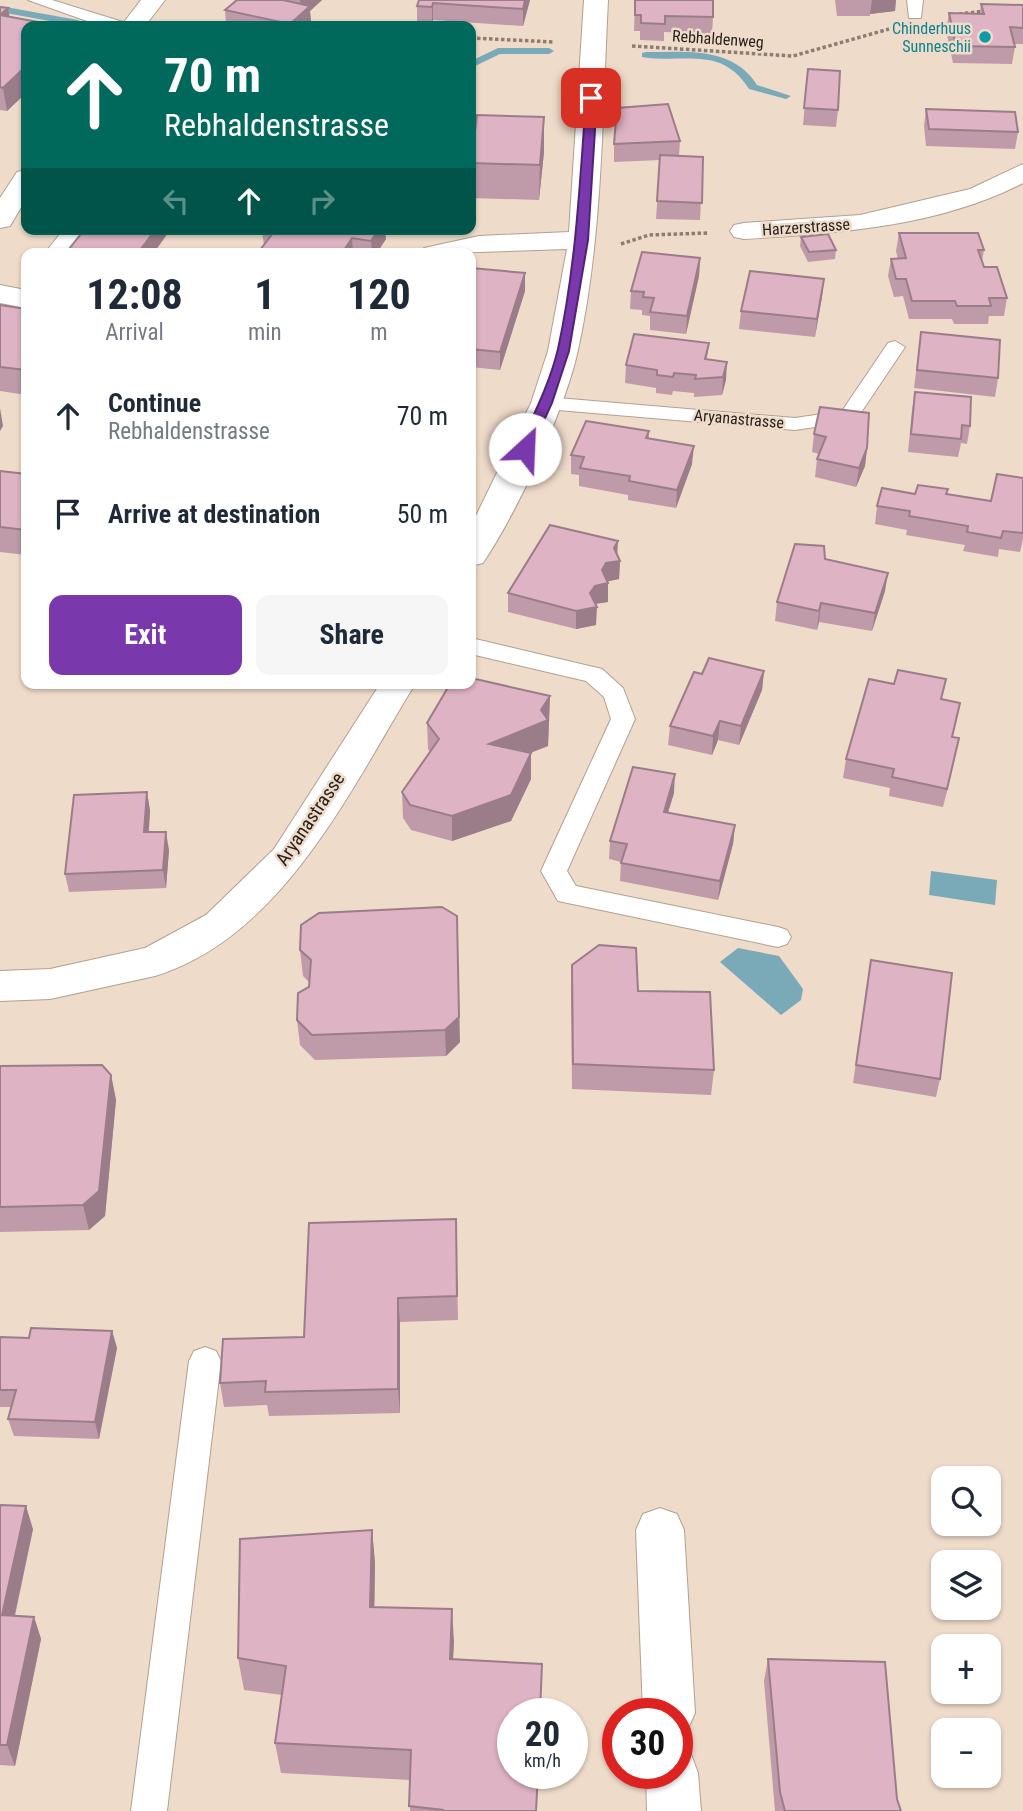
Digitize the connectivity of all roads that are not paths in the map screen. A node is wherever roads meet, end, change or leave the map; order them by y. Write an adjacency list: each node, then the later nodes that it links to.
1 (36, 0): 4 (lane)
2 (153, 0): 5 (street)
3 (596, 0): 10 (street)
4 (101, 21)
5 (137, 21)
6 (1023, 172): 9 (street, Harzerstrasse)
7 (21, 186): 8 (street)
8 (0, 220)
9 (744, 231)
10 (582, 240): 11 (street); 13 (street)
11 (462, 248)
12 (895, 347): 13 (lane, Aryanastrasse)
13 (546, 403): 14 (street)
14 (476, 546)
15 (476, 647): 17 (lane)
16 (395, 689): 18 (street, Aryanastrasse)
17 (778, 937)
18 (0, 986)
19 (205, 1361): 23 (lane)
20 (660, 1530): 21 (street)
21 (668, 1698)
22 (673, 1789): 24 (street)
23 (149, 1811)
24 (674, 1811)

